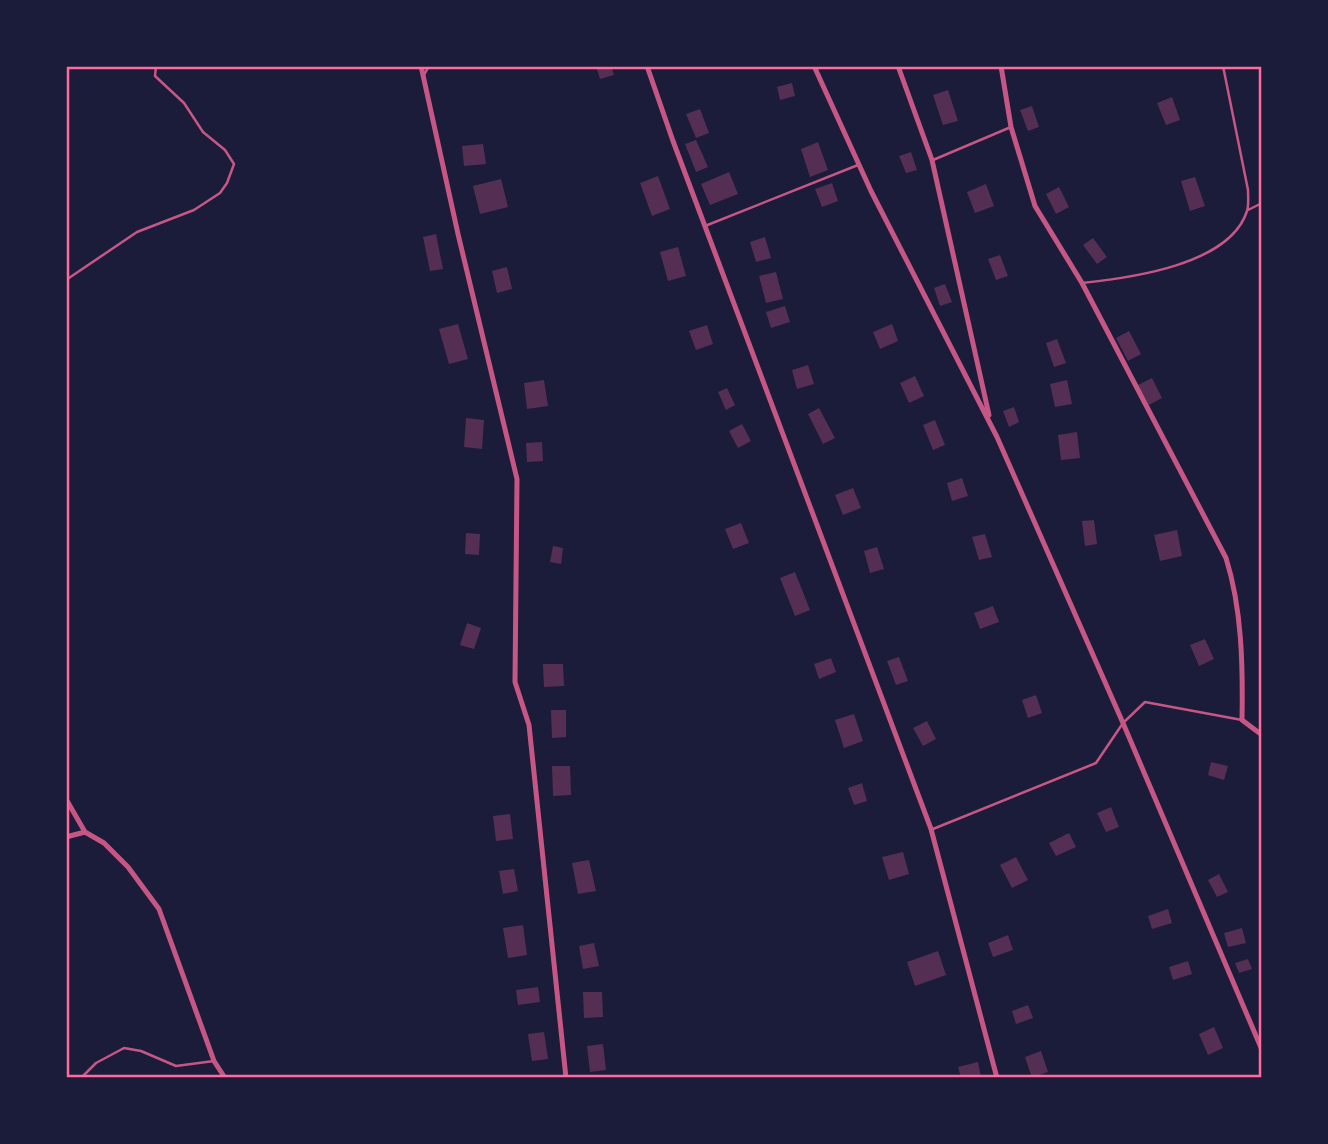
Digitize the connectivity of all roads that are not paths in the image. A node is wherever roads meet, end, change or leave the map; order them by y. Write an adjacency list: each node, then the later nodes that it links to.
1 (156, 66): 16 (lane)
2 (421, 66): 9 (street)
3 (429, 66): 9 (lane)
4 (647, 66): 15 (street)
5 (814, 66): 12 (street)
6 (898, 66): 11 (street)
7 (1001, 66): 10 (street)
8 (1223, 66): 14 (lane)
9 (422, 78): 30 (street)
10 (1011, 127): 11 (lane); 17 (street)
11 (932, 160): 18 (street)
12 (859, 164): 15 (lane); 18 (street)
13 (1262, 203): 14 (lane)
14 (1248, 210): 17 (lane)
15 (705, 226): 23 (street)
16 (66, 280)
17 (1082, 283): 19 (street)
18 (990, 424): 20 (street)
19 (1242, 720): 20 (lane); 21 (street)
20 (1123, 723): 23 (lane); 26 (street)
21 (1262, 735)
22 (66, 799): 24 (street)
23 (931, 829): 31 (street)
24 (85, 832): 25 (street); 27 (street)
25 (66, 837)
26 (1262, 1050)
27 (214, 1060): 28 (lane); 29 (street)
28 (81, 1077)
29 (225, 1077)
30 (566, 1077)
31 (997, 1077)

